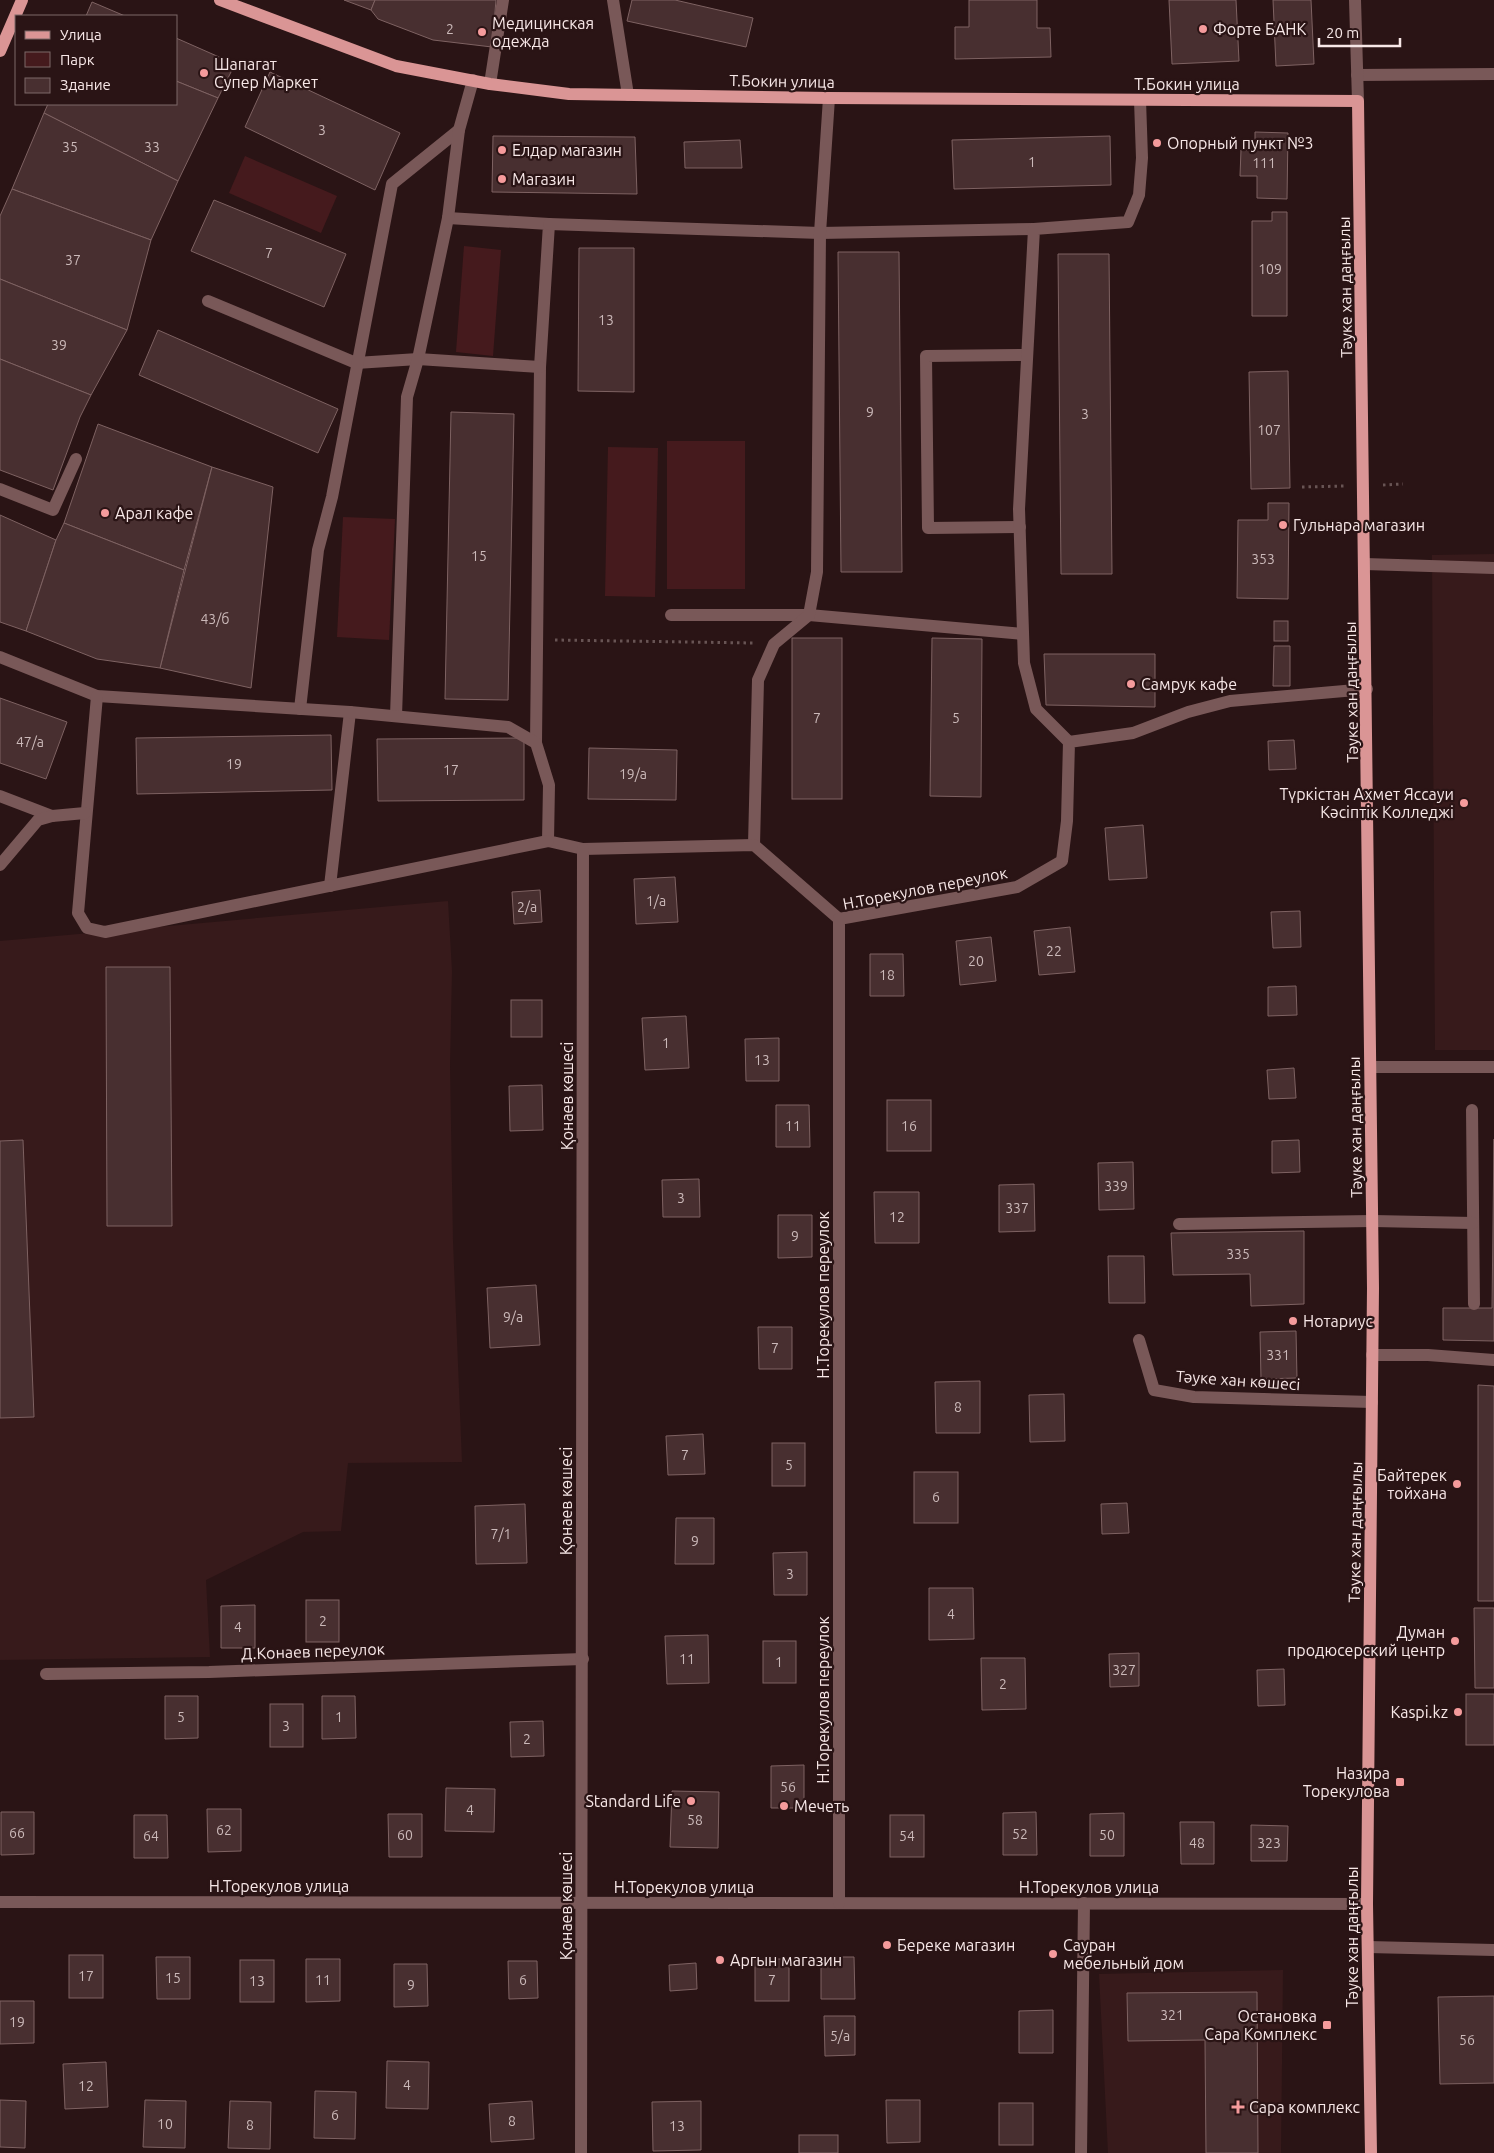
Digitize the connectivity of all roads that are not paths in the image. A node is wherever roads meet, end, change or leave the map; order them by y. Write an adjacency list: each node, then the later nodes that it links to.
1 (22, 0): 6 (main road)
2 (220, 0): 11 (main road, Т.Бокин улица)
3 (503, 0): 12 (street)
4 (613, 0): 13 (street)
5 (1355, 0): 10 (street)
6 (16, 15)
7 (15, 16): 8 (main road)
8 (0, 51)
9 (1494, 74): 10 (street)
10 (1357, 75): 16 (street)
11 (473, 80): 12 (main road, Т.Бокин улица); 17 (street)
12 (490, 84): 13 (main road, Т.Бокин улица)
13 (628, 94): 14 (main road, Т.Бокин улица)
14 (829, 98): 15 (main road, Т.Бокин улица); 21 (street)
15 (1140, 100): 16 (main road, Т.Бокин улица); 20 (street)
16 (1358, 101): 30 (main road, Тәуке хан даңғылы)
17 (459, 130): 18 (street); 25 (street)
18 (448, 218): 19 (street); 24 (street)
19 (549, 224): 21 (street); 26 (street)
20 (1034, 229): 21 (street); 23 (street)
21 (820, 233): 33 (street)
22 (208, 301): 25 (street)
23 (1027, 355): 29 (street); 29 (street)
24 (418, 359): 25 (street); 26 (street); 40 (street)
25 (356, 363): 38 (street)
26 (540, 367): 42 (street)
27 (76, 459): 28 (street)
28 (0, 489)
29 (1020, 527): 34 (street)
30 (1365, 564): 31 (street); 36 (main road, Тәуке хан даңғылы)
31 (1494, 568)
32 (671, 615): 33 (street)
33 (809, 615): 34 (street); 47 (street)
34 (1023, 634): 41 (street)
35 (0, 656): 37 (street)
36 (1367, 689): 41 (street); 52 (main road, Тәуке хан даңғылы)
37 (97, 696): 38 (street); 44 (street)
38 (300, 709): 39 (street)
39 (350, 712): 40 (street); 50 (street)
40 (396, 716): 42 (street)
41 (1069, 742): 51 (street, Н.Торекулов переулок)
42 (536, 743): 46 (street)
43 (0, 796): 45 (street)
44 (85, 813): 45 (street); 50 (street)
45 (52, 816): 49 (street)
46 (548, 841): 48 (street); 50 (street)
47 (754, 845): 48 (street); 51 (street)
48 (584, 849): 63 (street, Қонаев көшесі)
49 (0, 865)
50 (330, 886)
51 (839, 920): 66 (street, Н.Торекулов переулок)
52 (1371, 1067): 53 (street); 55 (main road, Тәуке хан даңғылы)
53 (1494, 1067)
54 (1472, 1110): 56 (street)
55 (1372, 1221): 56 (street); 57 (street); 60 (main road, Тәуке хан даңғылы)
56 (1473, 1222): 58 (street)
57 (1179, 1224)
58 (1474, 1304)
59 (1139, 1340): 62 (street, Тәуке хан көшесі)
60 (1372, 1355): 61 (street); 62 (main road, Тәуке хан даңғылы)
61 (1494, 1360)
62 (1372, 1402): 69 (main road, Тәуке хан даңғылы)
63 (582, 1659): 64 (street, Д.Конаев переулок); 68 (street, Қонаев көшесі)
64 (46, 1674)
65 (0, 1902): 68 (street, Н.Торекулов улица)
66 (839, 1903): 67 (street, Н.Торекулов улица); 68 (street, Н.Торекулов улица)
67 (1084, 1903): 69 (street, Н.Торекулов улица); 73 (street)
68 (582, 1904): 72 (street, Қонаев көшесі)
69 (1367, 1904): 70 (main road, Тәуке хан даңғылы)
70 (1368, 1947): 71 (street); 74 (main road, Тәуке хан даңғылы)
71 (1494, 1950)
72 (582, 2153)
73 (1081, 2153)
74 (1371, 2153)

